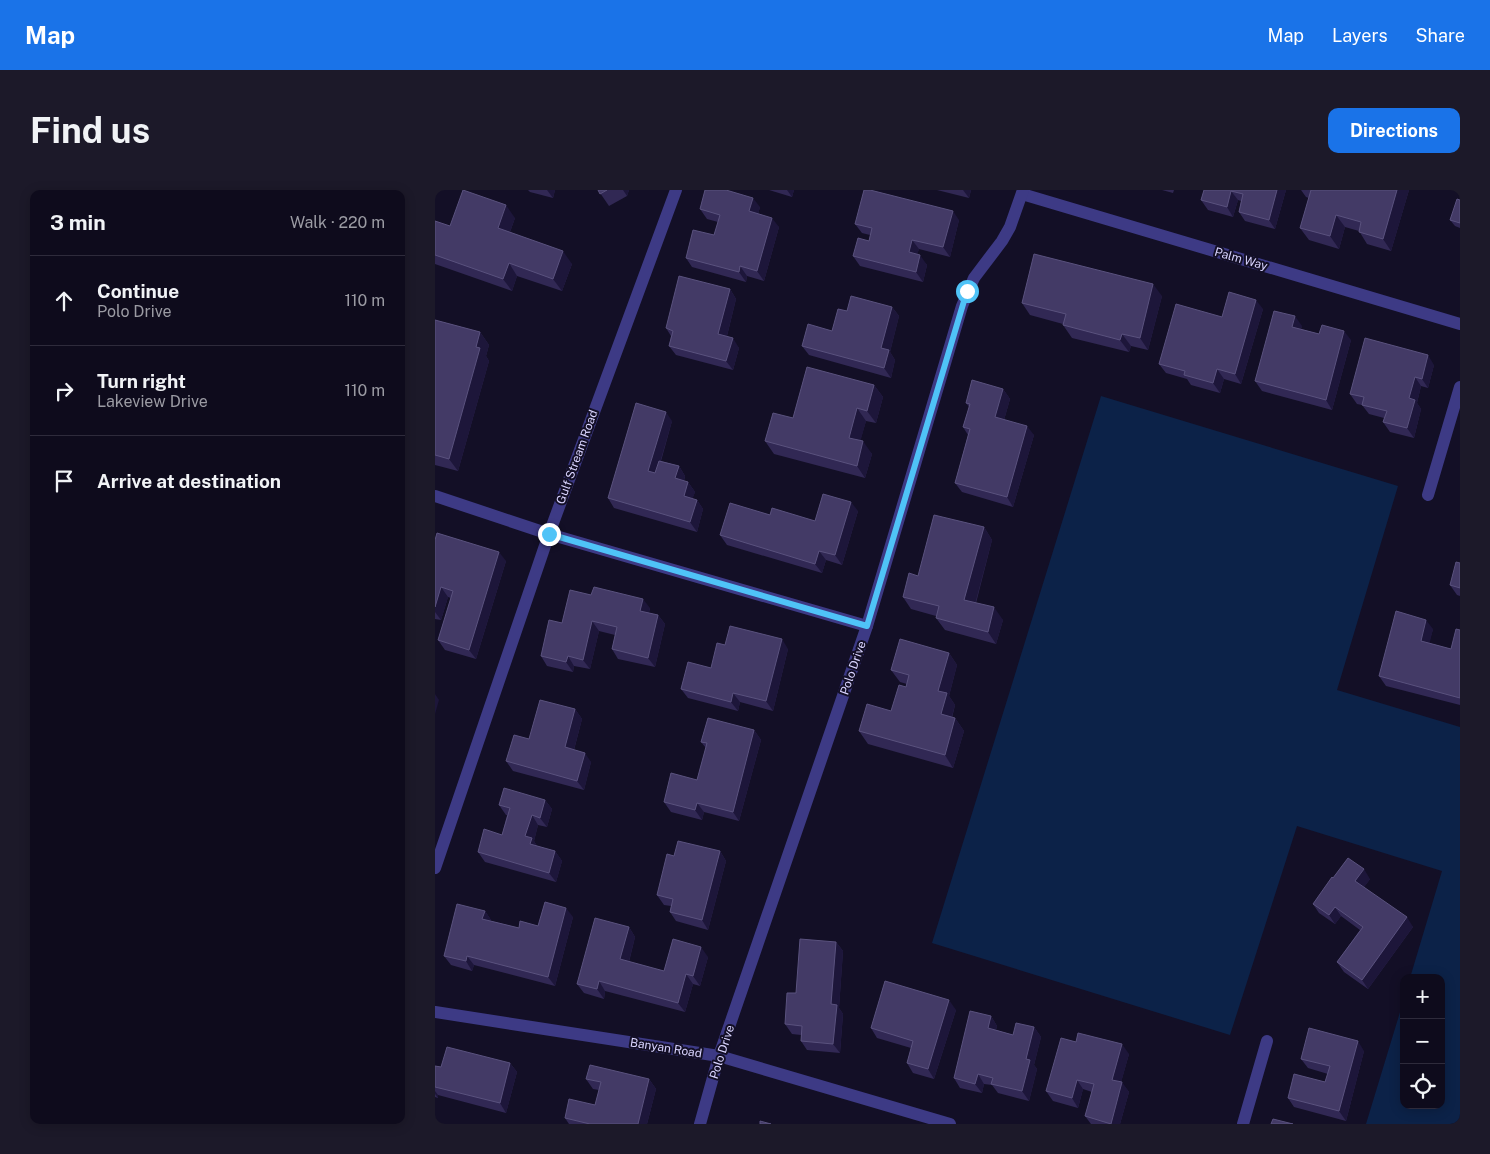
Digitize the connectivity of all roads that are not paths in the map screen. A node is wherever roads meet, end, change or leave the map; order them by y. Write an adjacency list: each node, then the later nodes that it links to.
1 (676, 190): 7 (street, Gulf Stream Road)
2 (1022, 192): 3 (street, Palm Way); 8 (street, Polo Drive)
3 (1460, 324)
4 (1460, 387): 5 (street)
5 (1428, 495)
6 (436, 498): 7 (street)
7 (549, 534): 8 (street); 9 (street, Gulf Stream Road)
8 (867, 626): 12 (street, Polo Drive)
9 (435, 868)
10 (435, 1012): 12 (street, Banyan Road)
11 (1267, 1041): 15 (street)
12 (719, 1056): 13 (street, Polo Drive); 14 (street, Banyan Road)
13 (700, 1124)
14 (950, 1124)
15 (1243, 1124)

